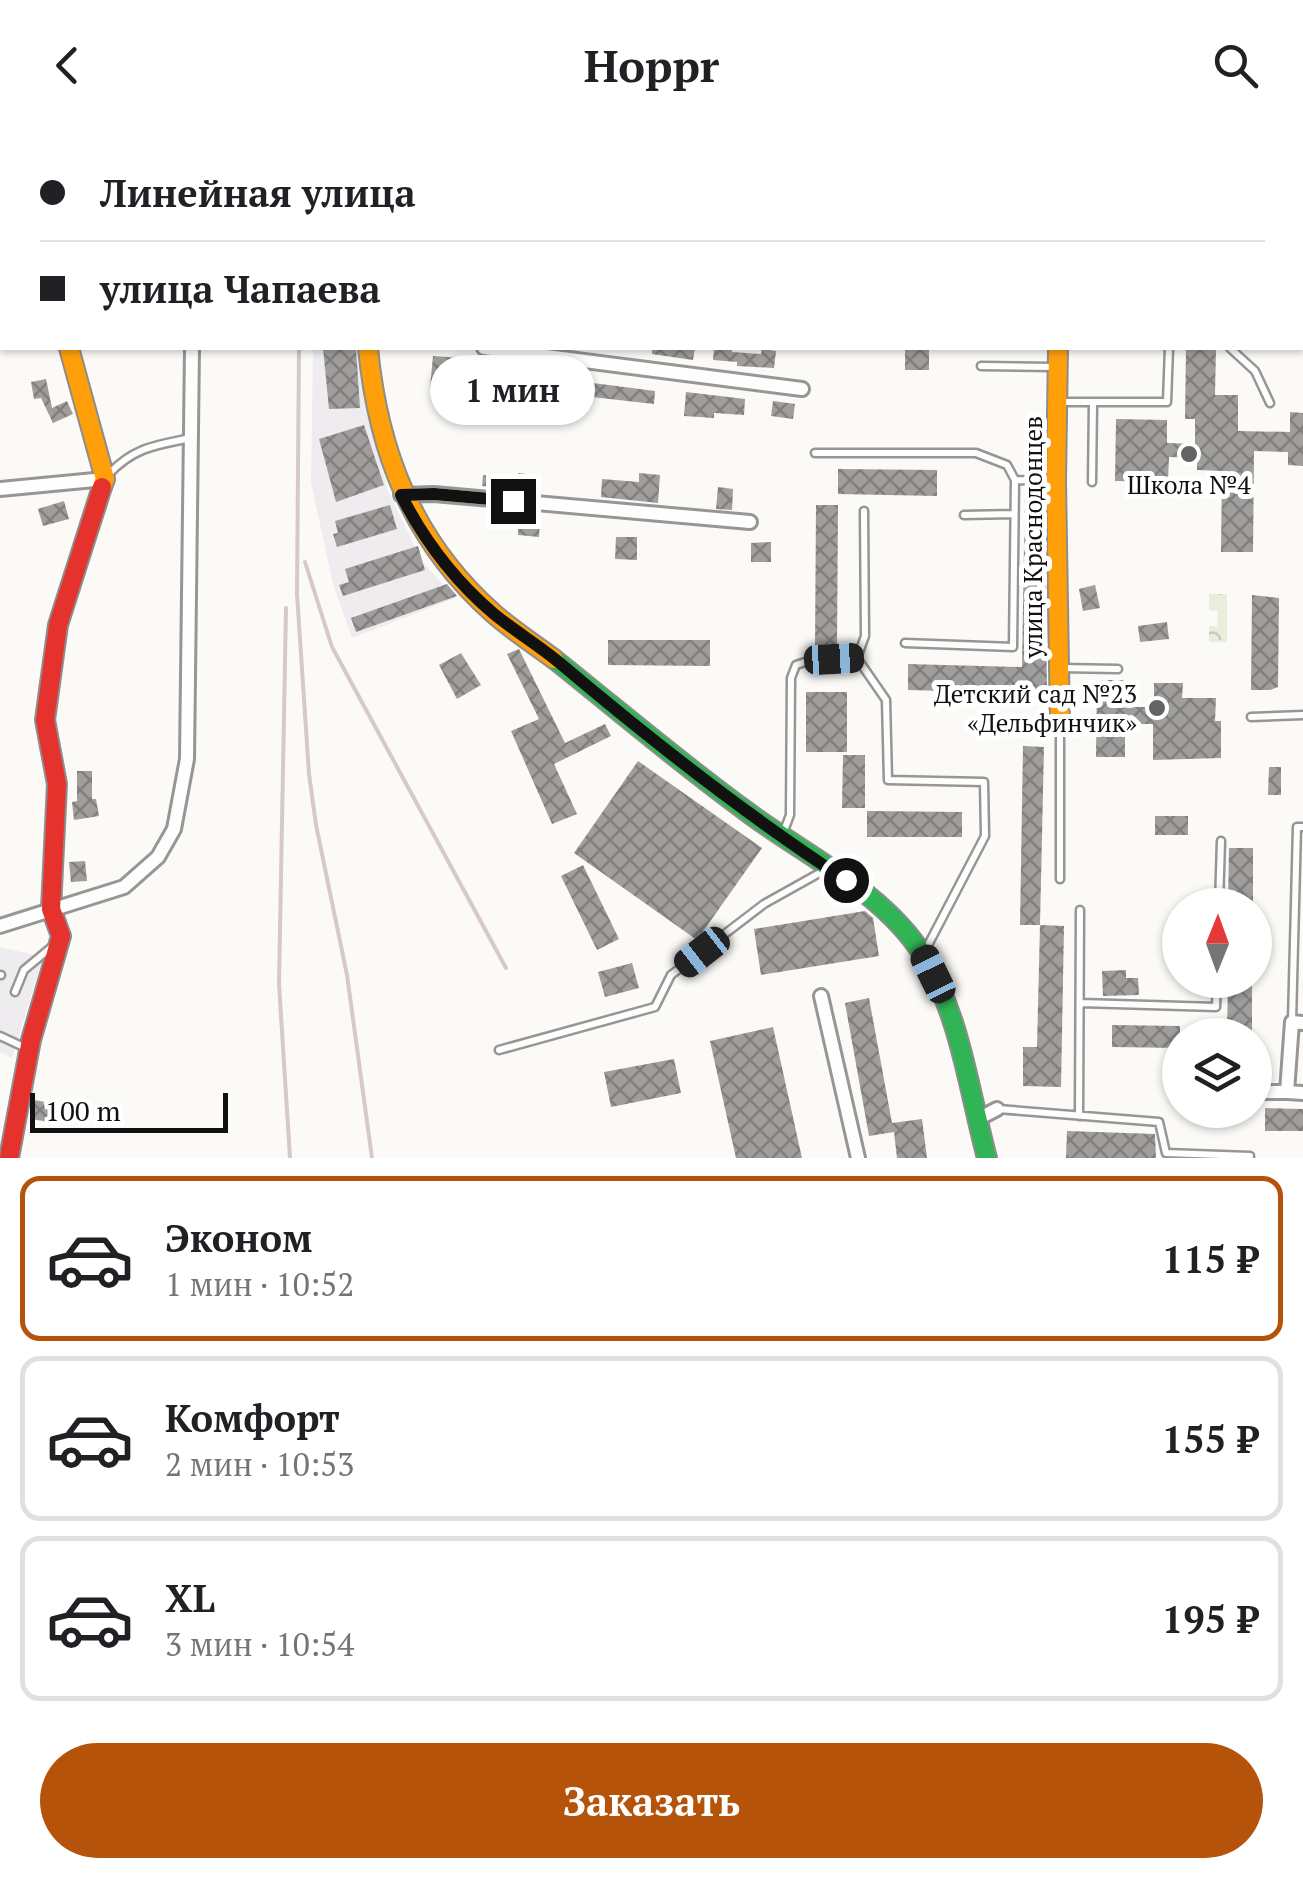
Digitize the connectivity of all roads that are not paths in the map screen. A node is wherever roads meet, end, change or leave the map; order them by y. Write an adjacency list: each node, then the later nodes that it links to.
1 (70, 350): 16 (street)
2 (192, 350): 14 (street)
3 (368, 350): 21 (street)
4 (500, 350): 10 (street)
5 (1058, 350): 9 (street, улица Краснодонцев)
6 (1169, 350): 13 (lane)
7 (1232, 350): 12 (lane)
8 (981, 366): 9 (lane)
9 (1059, 367): 11 (street, улица Краснодонцев)
10 (802, 389)
11 (1058, 402): 13 (lane); 18 (street, улица Краснодонцев)
12 (1270, 402)
13 (1093, 403): 19 (lane)
14 (191, 438): 16 (lane); 39 (street)
15 (815, 453): 17 (lane)
16 (105, 478): 20 (street); 39 (street)
17 (1014, 480): 18 (lane); 23 (lane)
18 (1056, 481): 28 (street, улица Краснодонцев)
19 (1092, 482)
20 (0, 489)
21 (401, 495): 25 (street); 34 (street)
22 (864, 512): 27 (lane)
23 (1014, 514): 24 (lane); 26 (lane)
24 (964, 515)
25 (750, 522)
26 (905, 642)
27 (857, 658): 34 (lane); 43 (lane)
28 (1059, 668): 29 (lane); 32 (street, улица Краснодонцев)
29 (1118, 669)
30 (1303, 715): 31 (lane)
31 (1251, 717)
32 (1060, 726): 37 (lane)
33 (1303, 828): 48 (lane)
34 (782, 837): 36 (street)
35 (1221, 841): 38 (lane)
36 (829, 868): 43 (street); 51 (lane)
37 (1060, 879)
38 (1220, 888)
39 (50, 909): 41 (street); 42 (street)
40 (1080, 910): 47 (lane)
41 (0, 926)
42 (60, 942): 44 (lane); 50 (street)
43 (924, 955): 57 (street)
44 (15, 992)
45 (822, 996): 60 (street)
46 (1216, 998): 47 (lane)
47 (1081, 1003): 56 (lane)
48 (1298, 1022): 53 (street)
49 (0, 1036): 50 (lane)
50 (29, 1050): 59 (street)
51 (499, 1050)
52 (1272, 1092): 53 (street)
53 (1287, 1092): 54 (street)
54 (1303, 1093)
55 (997, 1109): 56 (lane); 57 (street)
56 (1080, 1116): 58 (lane)
57 (976, 1120): 61 (street)
58 (1250, 1156)
59 (9, 1158)
60 (858, 1158)
61 (987, 1158)

